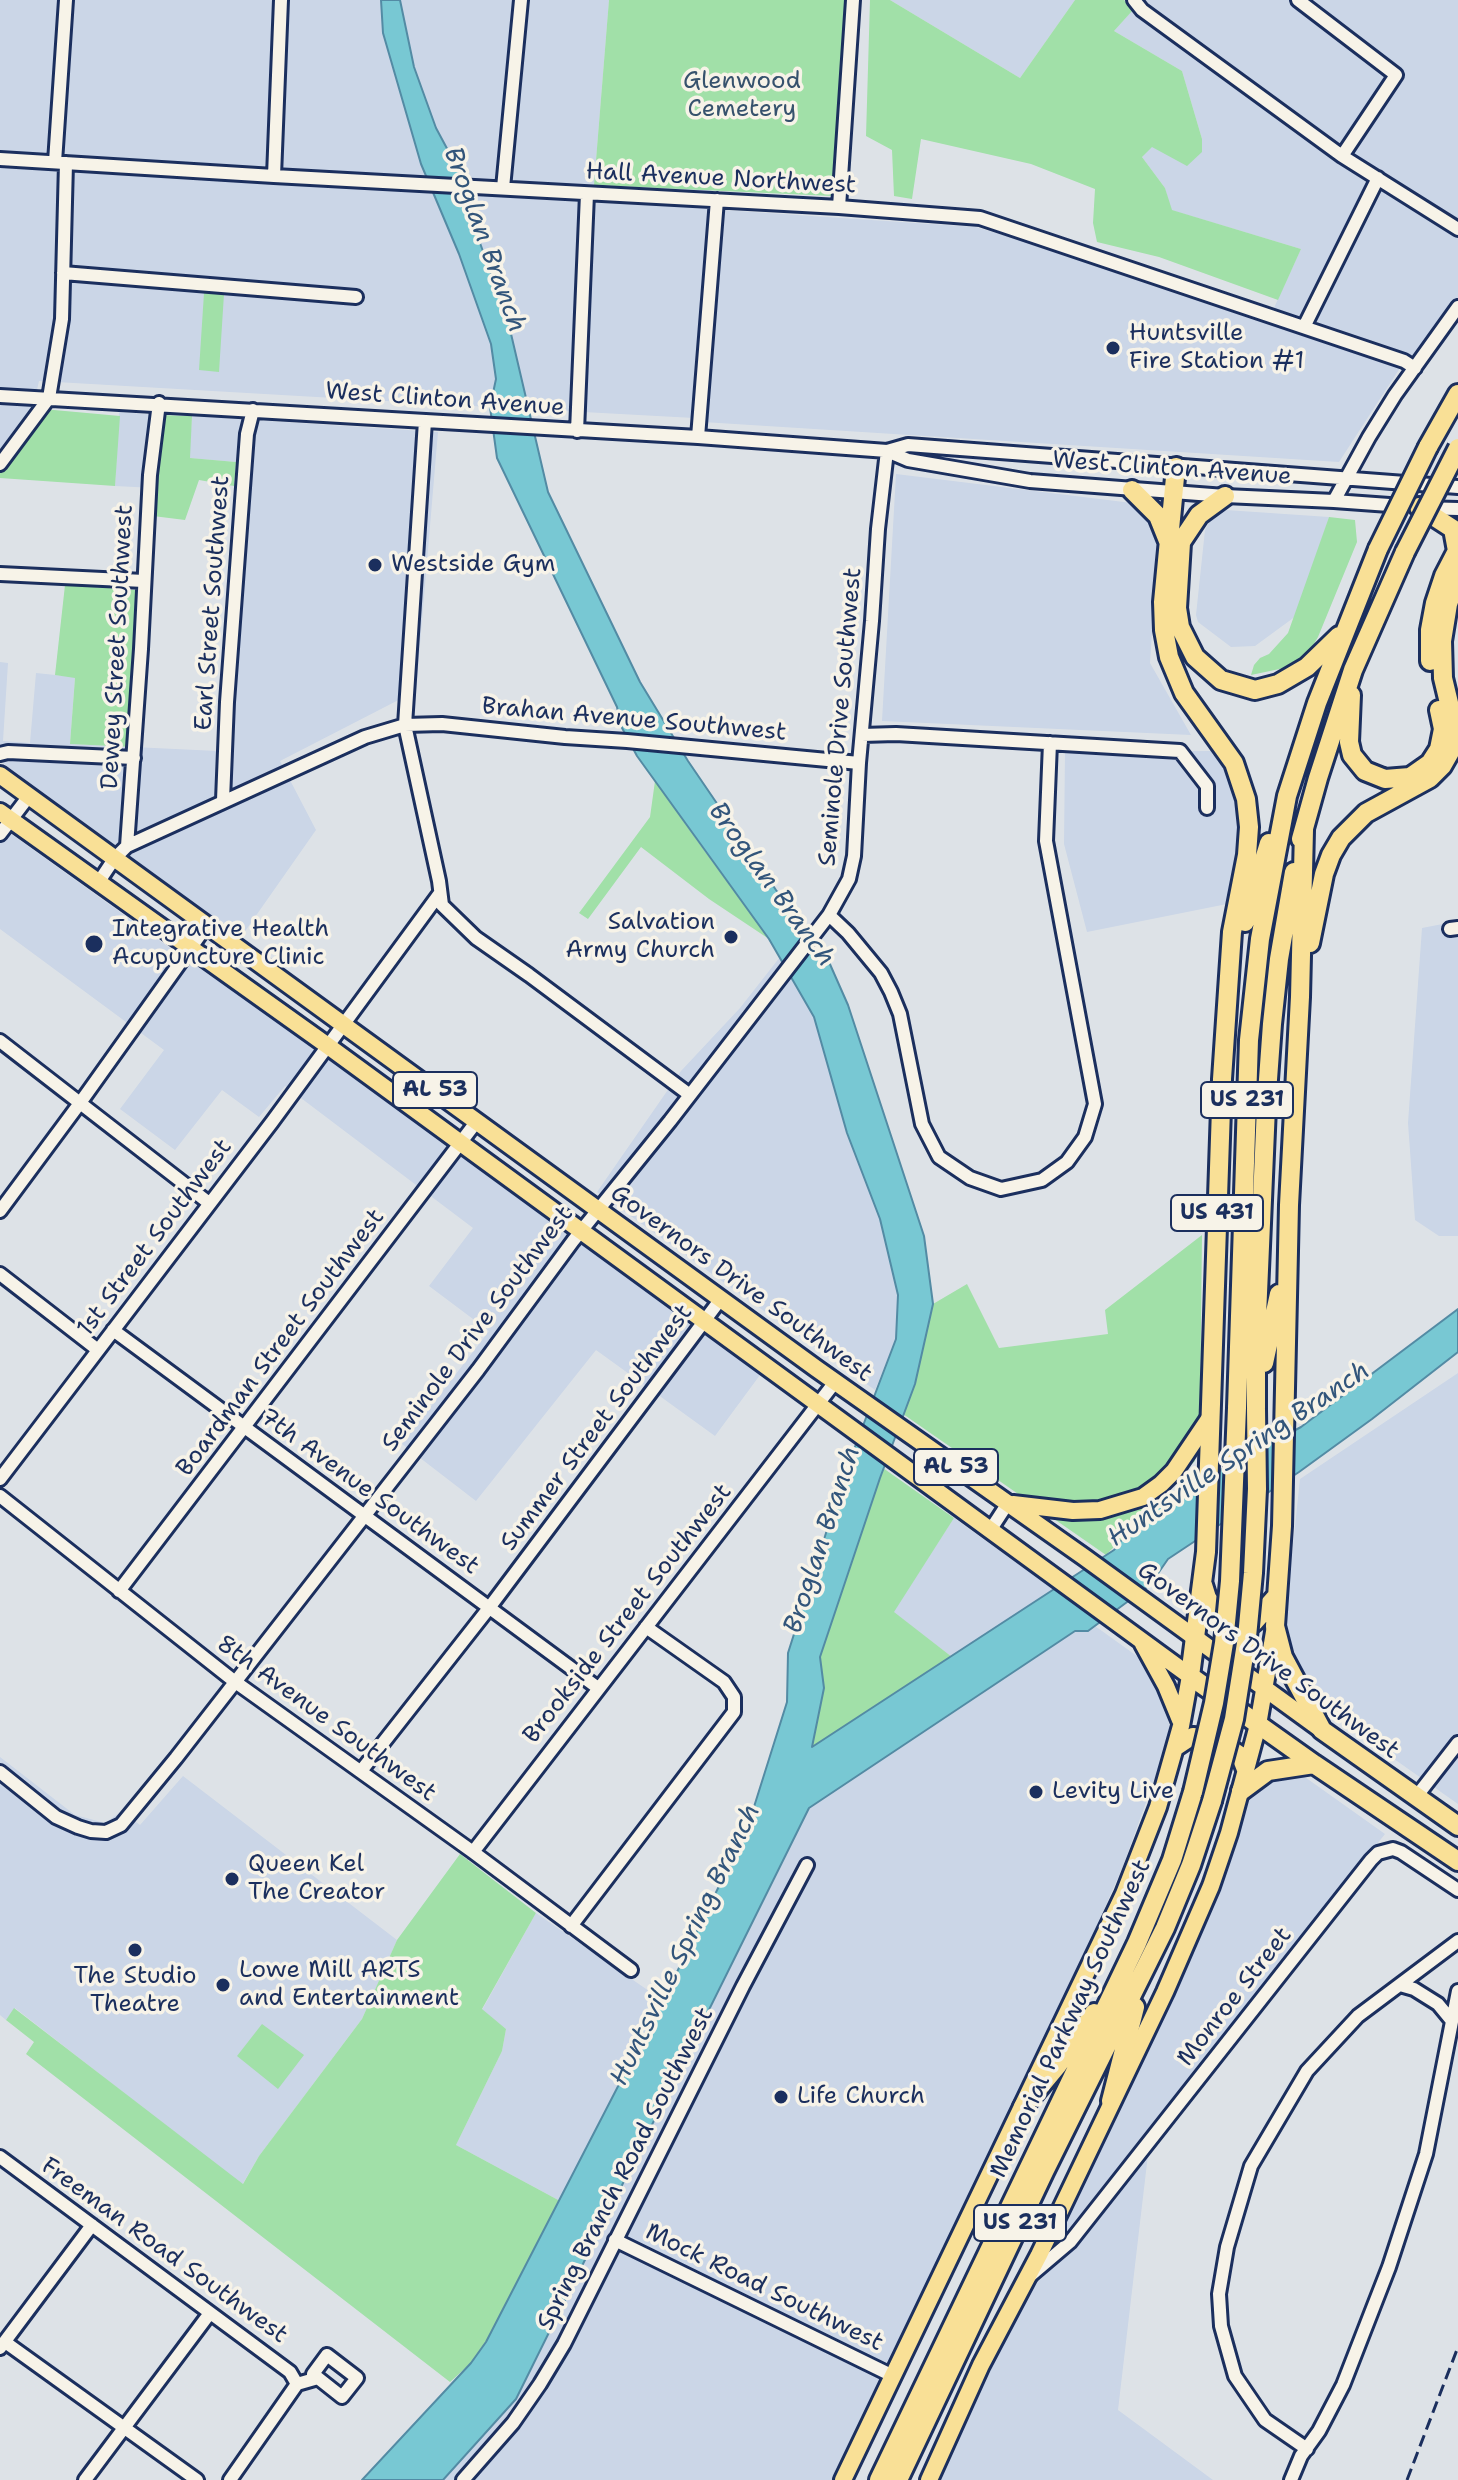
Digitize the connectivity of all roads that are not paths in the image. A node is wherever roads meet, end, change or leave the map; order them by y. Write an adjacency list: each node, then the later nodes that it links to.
1 (66, 0): 9 (street)
2 (281, 0): 10 (street)
3 (521, 0): 12 (street)
4 (853, 0): 15 (street)
5 (1134, 0): 7 (street)
6 (1298, 0): 7 (street)
7 (1342, 156): 11 (street)
8 (0, 159): 9 (street, Hall Avenue Northwest)
9 (60, 163): 10 (street, Hall Avenue Northwest); 17 (street)
10 (274, 176): 12 (street, Hall Avenue Northwest)
11 (1378, 178): 16 (street); 20 (street)
12 (503, 188): 13 (street, Hall Avenue Northwest)
13 (587, 194): 14 (street, Hall Avenue Northwest); 28 (street)
14 (717, 200): 15 (street, Hall Avenue Northwest); 29 (street)
15 (839, 207): 20 (street, Hall Avenue Northwest)
16 (1458, 229)
17 (63, 273): 18 (street); 24 (street)
18 (356, 297)
19 (1458, 307): 21 (street)
20 (1304, 327): 21 (street, Hall Avenue Northwest)
21 (1415, 368): 34 (street)
22 (1458, 394): 47 (highway, Memorial Parkway Southwest / US 231, bridge)
23 (0, 396): 24 (street, West Clinton Avenue)
24 (49, 398): 25 (street, West Clinton Avenue); 32 (street)
25 (159, 403): 26 (street, West Clinton Avenue); 46 (street, Dewey Street Southwest)
26 (253, 410): 27 (street, West Clinton Avenue); 58 (street, Earl Street Southwest)
27 (425, 421): 28 (street, West Clinton Avenue); 49 (street)
28 (577, 431): 29 (street, West Clinton Avenue)
29 (698, 437): 31 (street, West Clinton Avenue)
30 (1458, 448): 48 (highway, Memorial Parkway Southwest / US 231, bridge)
31 (887, 451): 33 (street, West Clinton Avenue); 36 (street, West Clinton Avenue); 50 (street, Seminole Drive Southwest)
32 (0, 464)
33 (1181, 467): 34 (street, West Clinton Avenue); 37 (highway)
34 (1346, 479): 35 (street, West Clinton Avenue); 39 (street)
35 (1458, 487)
36 (1132, 490): 37 (street, West Clinton Avenue); 42 (highway)
37 (1179, 493): 38 (street, West Clinton Avenue); 42 (highway)
38 (1225, 496): 39 (street, West Clinton Avenue); 42 (highway)
39 (1334, 501): 40 (street, West Clinton Avenue)
40 (1419, 507): 41 (street, West Clinton Avenue); 43 (highway)
41 (1458, 509)
42 (1175, 543): 47 (highway); 70 (highway)
43 (1457, 550): 48 (highway)
44 (0, 574): 46 (street)
45 (1458, 576): 71 (highway)
46 (144, 581): 53 (street, Dewey Street Southwest)
47 (1344, 631): 57 (highway, Memorial Parkway Southwest / US 231)
48 (1353, 670): 61 (highway, Memorial Parkway Southwest / US 231)
49 (405, 725): 54 (street, Brahan Avenue Southwest); 58 (street, Brahan Avenue Southwest); 66 (street)
50 (862, 735): 51 (street); 54 (street, Seminole Drive Southwest)
51 (1050, 743): 59 (street); 67 (street)
52 (0, 754): 53 (street)
53 (134, 758): 63 (street, Dewey Street Southwest)
54 (859, 763): 67 (street, Seminole Drive Southwest)
55 (0, 775): 56 (main road, Governors Drive Southwest / AL 53)
56 (29, 796): 60 (street); 64 (main road, Governors Drive Southwest / AL 53)
57 (1287, 796): 70 (highway, US 431); 129 (highway, Memorial Parkway Southwest / US 231, bridge)
58 (223, 800): 63 (street, Brahan Avenue Southwest)
59 (1207, 808)
60 (5, 816): 62 (street); 65 (main road, AL 53)
61 (1304, 830): 71 (highway, US 431); 90 (highway, Memorial Parkway Southwest / US 231)
62 (0, 834)
63 (127, 846): 64 (street)
64 (114, 859): 65 (street); 68 (main road, Governors Drive Southwest / AL 53)
65 (98, 883): 69 (main road, AL 53)
66 (440, 893): 72 (street, 1st Street Southwest); 75 (street)
67 (829, 915): 75 (street, Seminole Drive Southwest)
68 (207, 925): 69 (street); 72 (main road, Governors Drive Southwest / AL 53)
69 (191, 948): 74 (main road, AL 53); 76 (street)
70 (1229, 973): 92 (highway, US 431)
71 (1300, 997): 83 (highway, US 431)
72 (344, 1024): 74 (street, 1st Street Southwest); 77 (main road, Governors Drive Southwest / AL 53)
73 (0, 1041): 76 (street)
74 (328, 1046): 78 (main road, AL 53); 79 (street, 1st Street Southwest)
75 (690, 1095): 80 (street, Seminole Drive Southwest)
76 (80, 1103): 79 (street); 81 (street)
77 (477, 1121): 78 (street, Boardman Street Southwest); 80 (main road, Governors Drive Southwest / AL 53)
78 (460, 1144): 82 (main road, AL 53); 93 (street, Boardman Street Southwest)
79 (209, 1203): 87 (street, 1st Street Southwest)
80 (597, 1210): 82 (street, Seminole Drive Southwest); 85 (main road, Governors Drive Southwest / AL 53)
81 (0, 1211)
82 (581, 1231): 86 (main road, AL 53); 97 (street, Seminole Drive Southwest)
83 (1288, 1243): 90 (highway); 101 (highway, US 431)
84 (0, 1274): 88 (street)
85 (720, 1300): 86 (street, Summer Street Southwest); 89 (main road, Governors Drive Southwest / AL 53)
86 (704, 1322): 91 (main road, AL 53); 102 (street, Summer Street Southwest)
87 (113, 1330): 88 (street, 1st Street Southwest); 93 (street, 7th Avenue Southwest)
88 (98, 1350): 94 (street, 1st Street Southwest)
89 (835, 1382): 91 (street, Brookside Street Southwest); 96 (main road, Governors Drive Southwest / AL 53)
90 (1256, 1403): 130 (highway, Memorial Parkway Southwest / US 231, bridge)
91 (817, 1404): 98 (main road, AL 53); 104 (street, Brookside Street Southwest)
92 (1211, 1416): 96 (main road); 99 (highway, US 431)
93 (244, 1427): 97 (street, 7th Avenue Southwest); 100 (street, Boardman Street Southwest)
94 (0, 1479)
95 (0, 1496): 100 (street, 8th Avenue Southwest)
96 (1008, 1503): 98 (street); 106 (main road, Governors Drive Southwest / AL 53)
97 (363, 1515): 102 (street, 7th Avenue Southwest); 108 (street, Seminole Drive Southwest)
98 (991, 1529): 105 (main road, AL 53)
99 (1203, 1582): 101 (highway); 106 (highway, US 431)
100 (119, 1591): 108 (street, 8th Avenue Southwest)
101 (1278, 1594): 103 (highway, US 431)
102 (489, 1608): 109 (street, 7th Avenue Southwest); 117 (street, Summer Street Southwest)
103 (1275, 1626): 110 (main road); 113 (highway, US 431)
104 (646, 1627): 109 (street, Brookside Street Southwest); 127 (street)
105 (1138, 1636): 107 (main road); 112 (main road)
106 (1197, 1638): 107 (highway, US 431); 110 (main road, Governors Drive Southwest / AL 53)
107 (1190, 1676): 111 (highway); 112 (main road, Memorial Parkway Southwest)
108 (234, 1681): 117 (street, 8th Avenue Southwest); 118 (street, Seminole Drive Southwest)
109 (598, 1688): 123 (street, Brookside Street Southwest)
110 (1264, 1689): 111 (main road); 113 (main road, Governors Drive Southwest)
111 (1258, 1725): 116 (highway); 119 (main road)
112 (1181, 1726): 115 (main road, Memorial Parkway Southwest)
113 (1322, 1730): 121 (highway, Governors Drive Southwest / US 431)
114 (1458, 1743): 121 (street)
115 (1175, 1748): 119 (main road); 136 (main road, Memorial Parkway Southwest)
116 (1314, 1764): 120 (highway); 124 (highway)
117 (361, 1771): 123 (street, 8th Avenue Southwest)
118 (0, 1772)
119 (1246, 1772): 120 (main road)
120 (1241, 1791): 135 (main road)
121 (1416, 1797): 122 (highway, Governors Drive Southwest / US 431)
122 (1458, 1826)
123 (473, 1852): 127 (street, 8th Avenue Southwest)
124 (1458, 1861)
125 (807, 1865): 140 (street, Spring Branch Road Southwest)
126 (1458, 1890): 141 (street, Monroe Street)
127 (571, 1926): 131 (street, 8th Avenue Southwest)
128 (1458, 1941): 132 (street)
129 (1125, 1968): 136 (highway); 155 (highway, Memorial Parkway Southwest / US 231)
130 (1146, 1968): 135 (highway); 156 (highway, Memorial Parkway Southwest / US 231)
131 (631, 1970)
132 (1400, 1985): 134 (street); 149 (street)
133 (1458, 1991): 134 (street)
134 (1452, 2021): 149 (street)
135 (1111, 2101): 139 (main road)
136 (1023, 2107): 145 (main road, Memorial Parkway Southwest)
137 (0, 2157): 138 (street, Freeman Road Southwest)
138 (92, 2225): 143 (street, Freeman Road Southwest); 144 (street)
139 (1050, 2229): 141 (street); 142 (main road)
140 (615, 2240): 145 (street, Mock Road Southwest); 153 (street, Spring Branch Road Southwest)
141 (1070, 2242): 142 (street, Monroe Street)
142 (1025, 2281): 157 (main road)
143 (210, 2313): 147 (street, Freeman Road Southwest); 148 (street)
144 (2, 2345): 148 (street)
145 (893, 2376): 154 (main road, Memorial Parkway Southwest)
146 (318, 2378): 147 (street)
147 (297, 2384): 152 (street)
148 (124, 2428): 150 (street); 151 (street)
149 (1307, 2449): 158 (street)
150 (85, 2480)
151 (197, 2480)
152 (230, 2480)
153 (463, 2480)
154 (843, 2480)
155 (879, 2480)
156 (898, 2480)
157 (929, 2480)
158 (1291, 2480)

